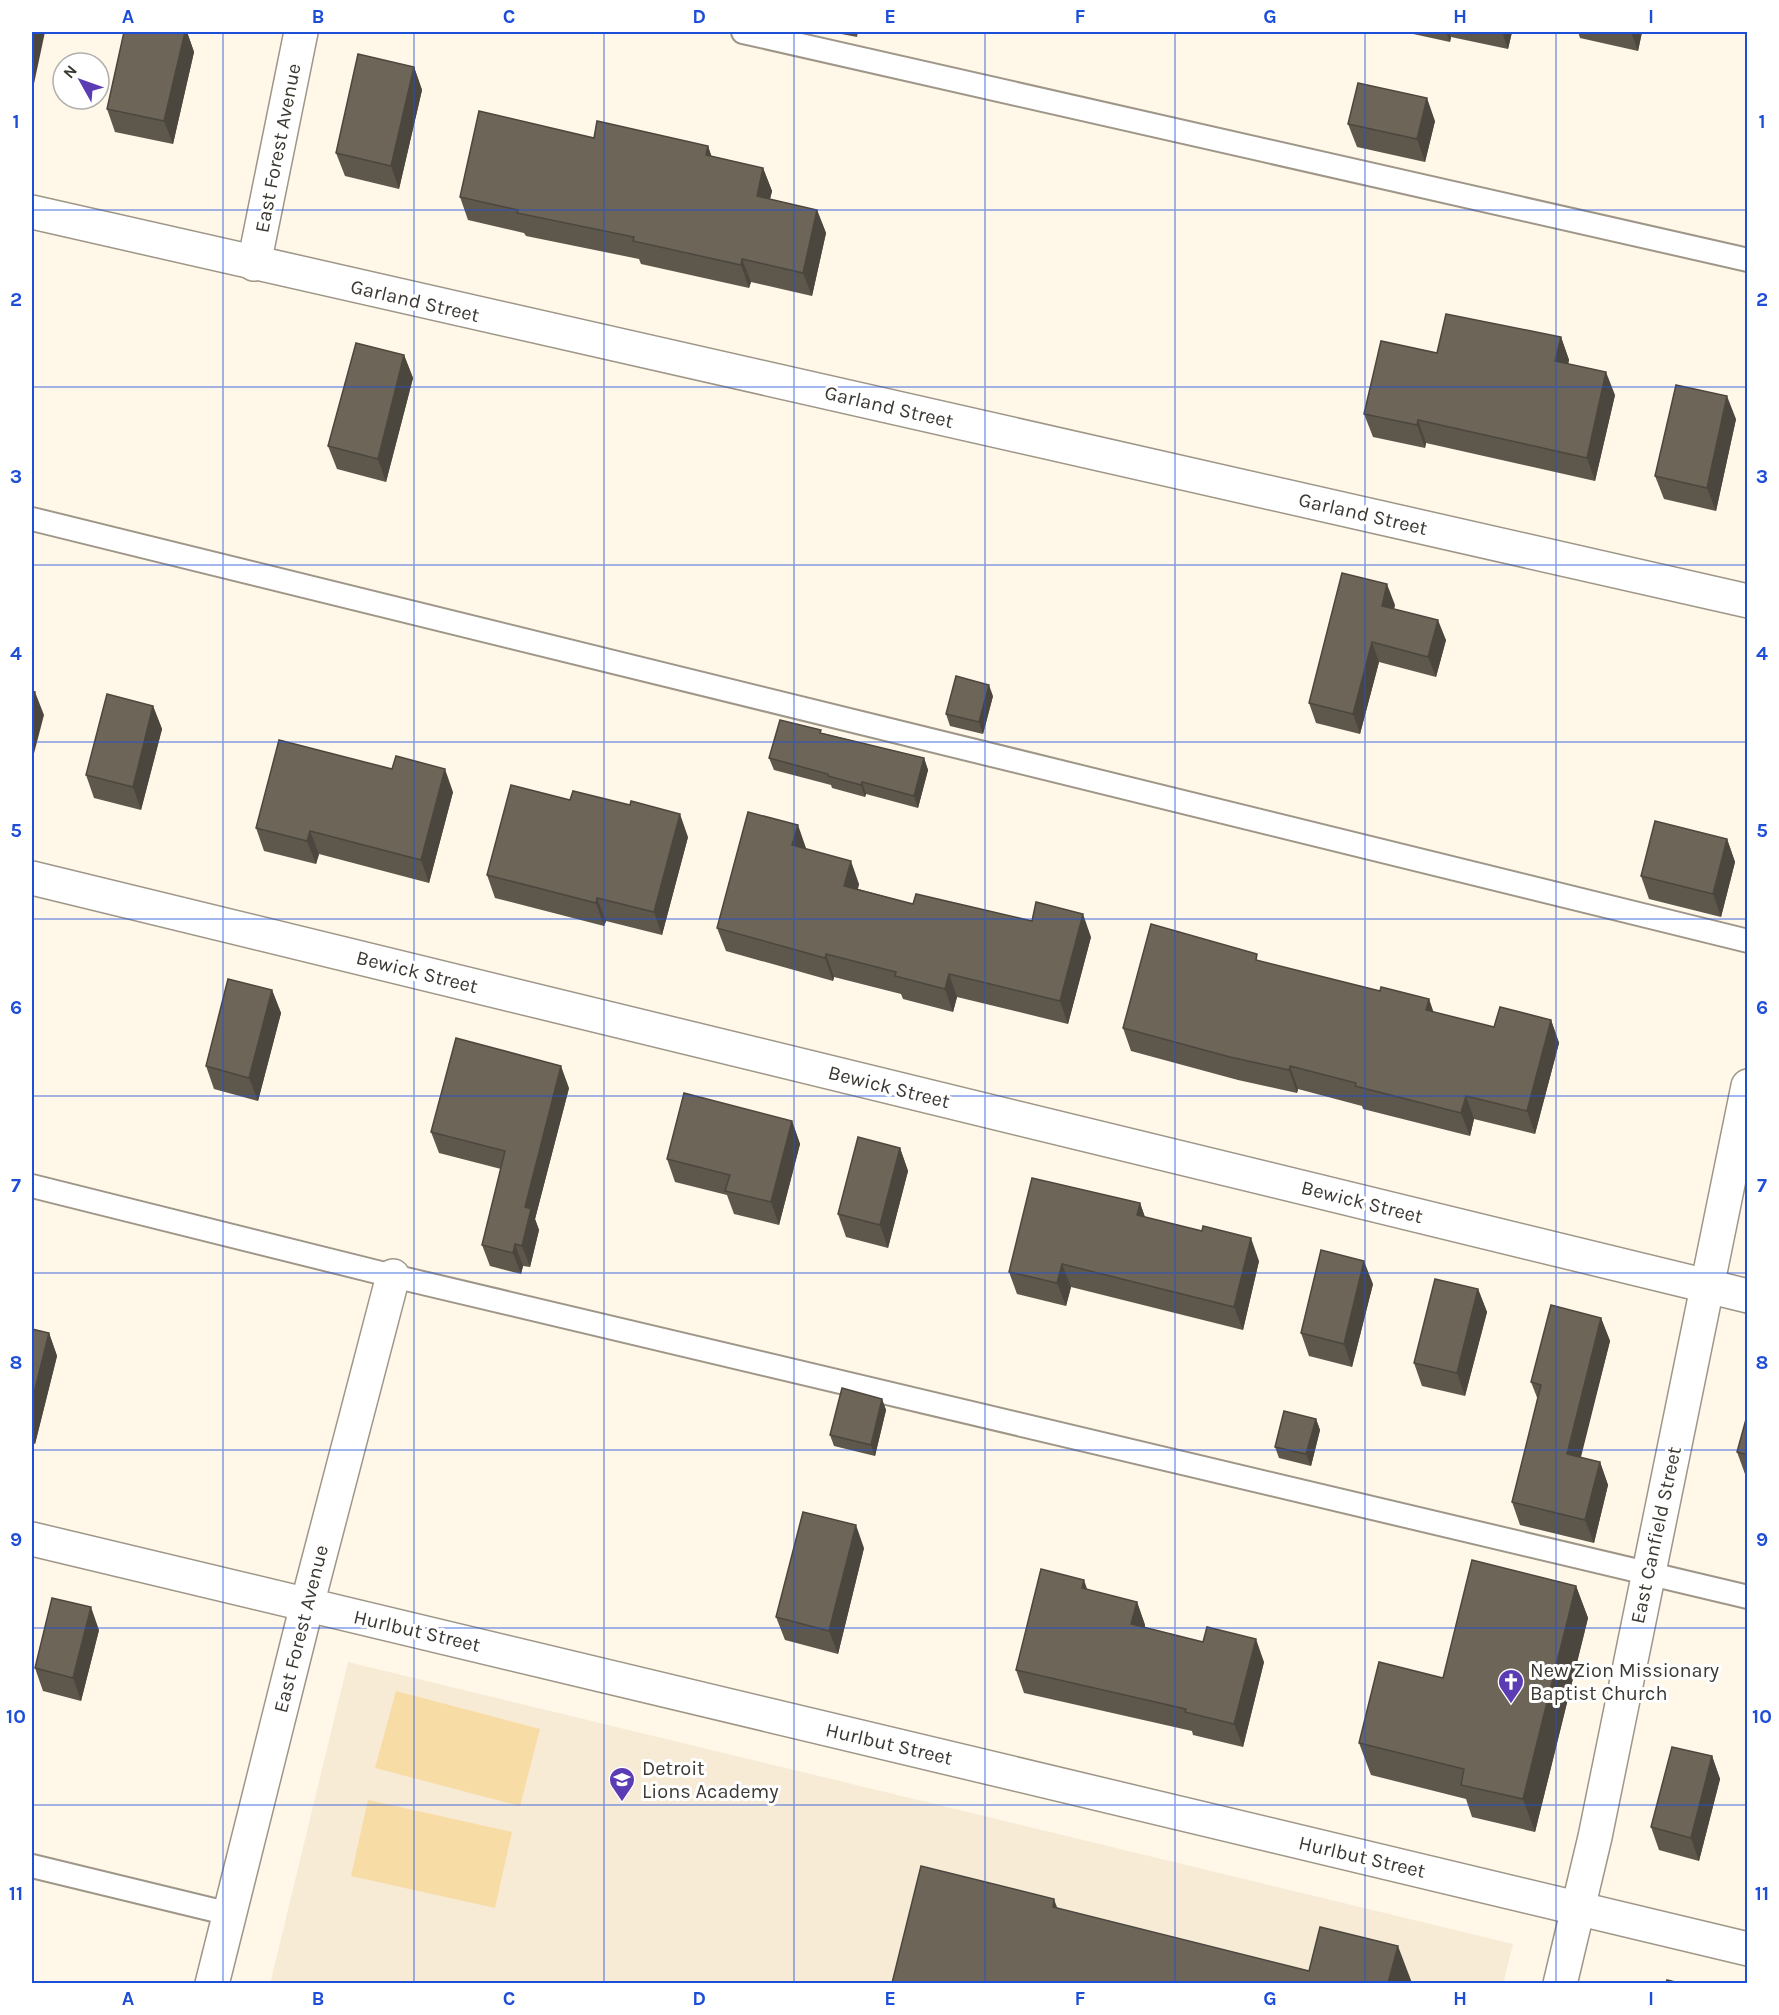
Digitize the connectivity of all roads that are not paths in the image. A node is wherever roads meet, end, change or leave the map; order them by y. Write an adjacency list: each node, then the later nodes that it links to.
1 (301, 32): 5 (street, East Forest Avenue)
2 (743, 32): 4 (lane)
3 (32, 212): 5 (street, Garland Street)
4 (1748, 260)
5 (254, 264): 7 (street, Garland Street)
6 (32, 519): 9 (lane)
7 (1748, 601)
8 (32, 878): 13 (street, Bewick Street)
9 (1748, 942)
10 (1748, 1086): 13 (street, East Canfield Street)
11 (32, 1186): 12 (lane)
12 (393, 1276): 16 (lane); 18 (street, East Forest Avenue)
13 (1707, 1287): 14 (street, Bewick Street); 16 (street, East Canfield Street)
14 (1748, 1296)
15 (32, 1539): 18 (street, Hurlbut Street)
16 (1649, 1573): 17 (lane); 20 (street, East Canfield Street)
17 (1748, 1597)
18 (307, 1605): 20 (street, Hurlbut Street); 21 (street, East Forest Avenue)
19 (32, 1866): 21 (lane)
20 (1577, 1908): 22 (street, Hurlbut Street); 24 (street, East Canfield Street)
21 (230, 1914): 23 (street, East Forest Avenue)
22 (1748, 1948)
23 (212, 1983)
24 (1560, 1983)

